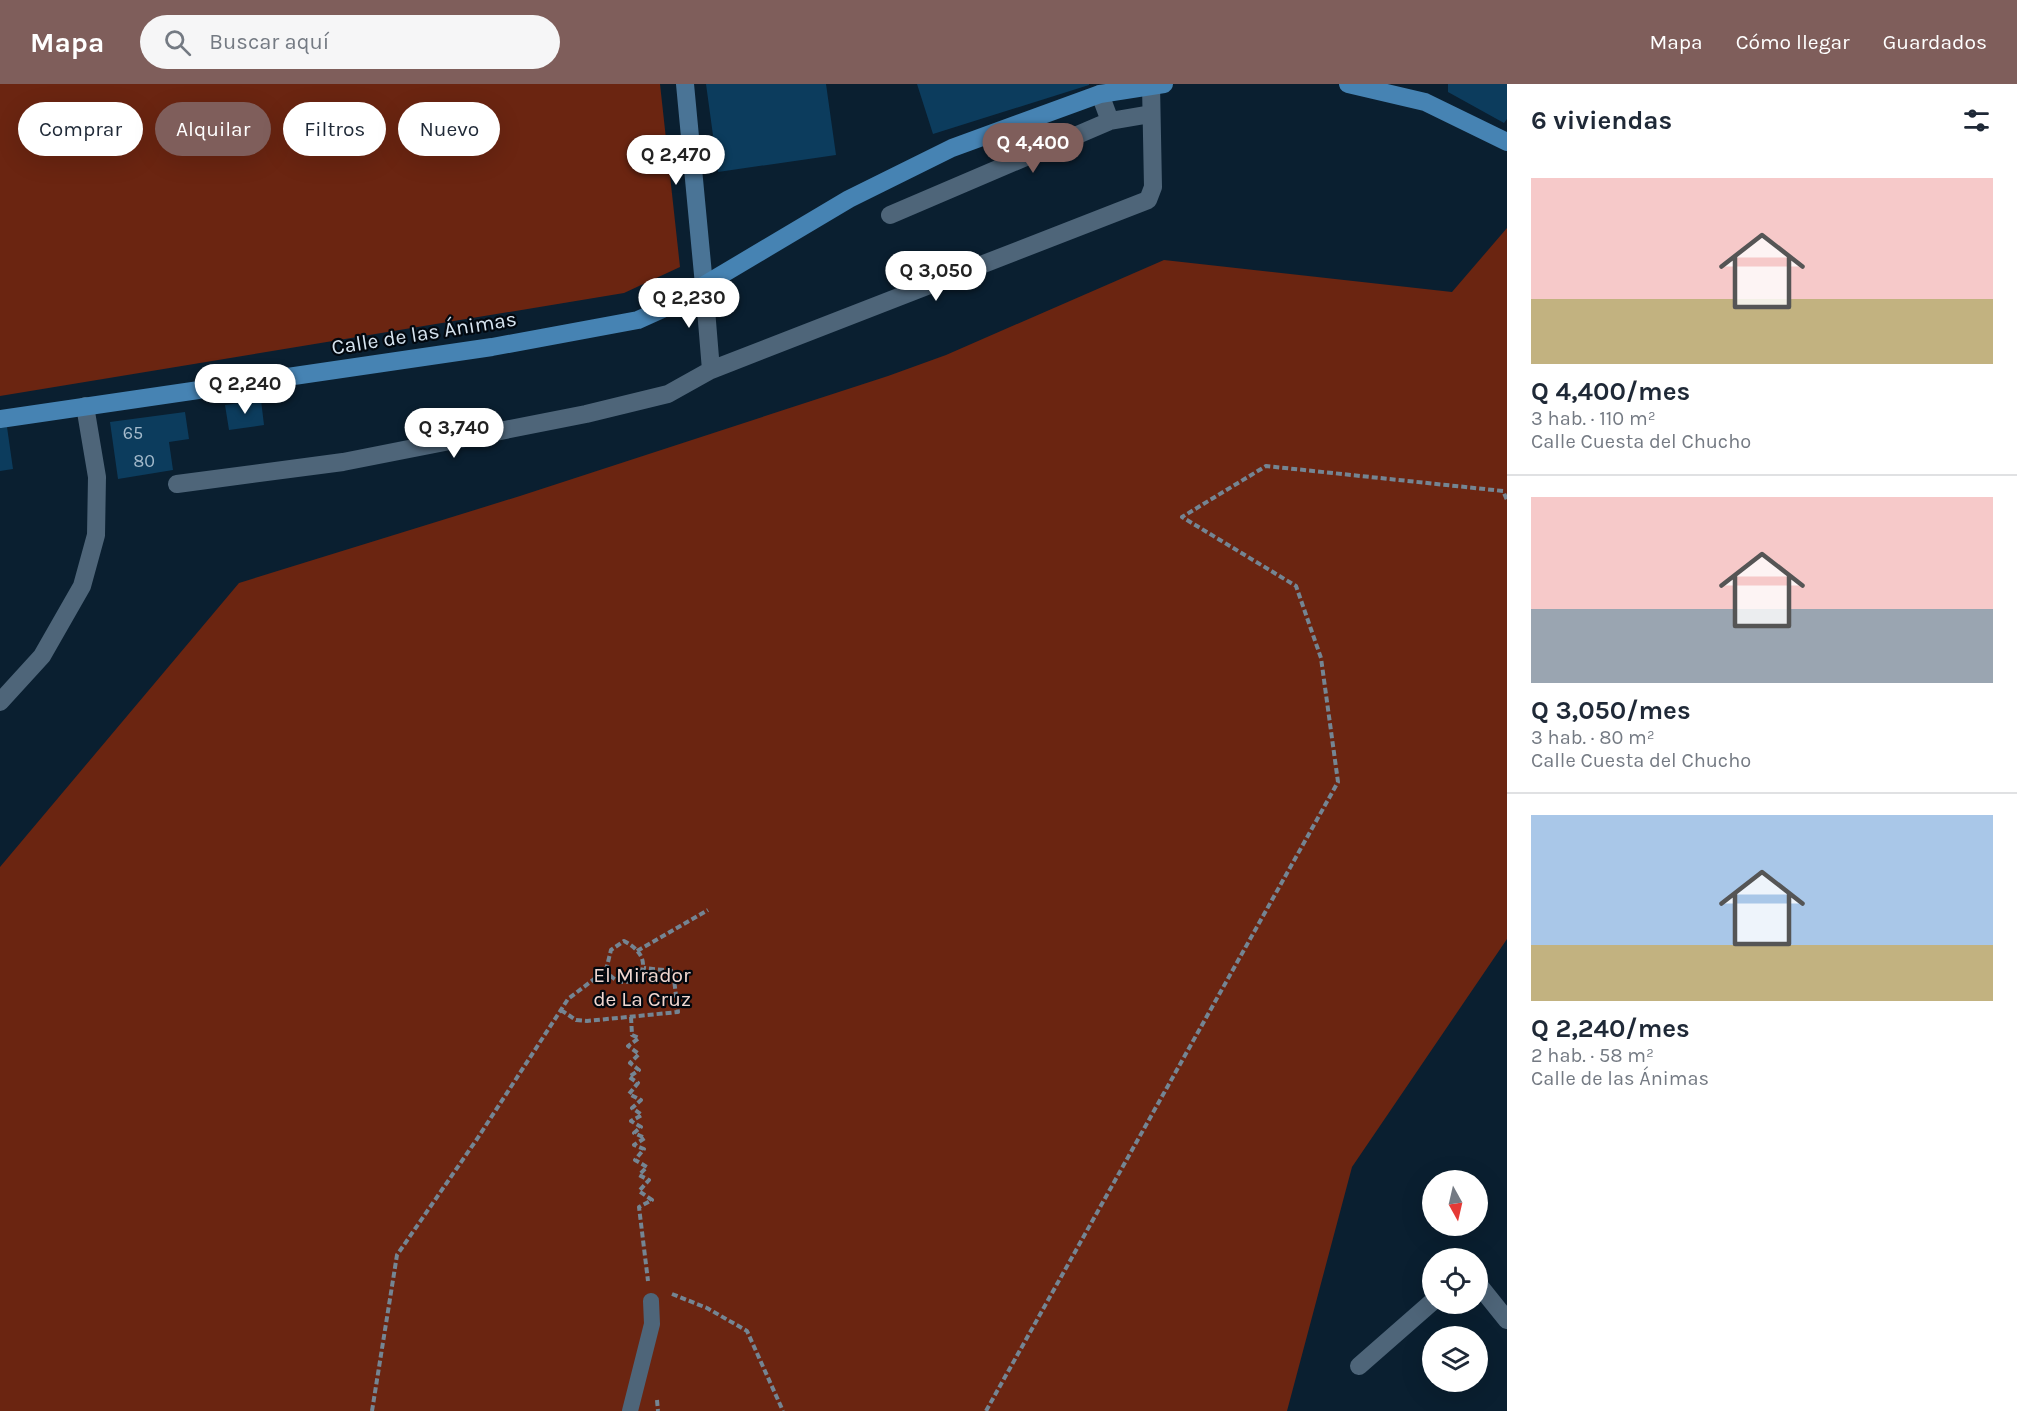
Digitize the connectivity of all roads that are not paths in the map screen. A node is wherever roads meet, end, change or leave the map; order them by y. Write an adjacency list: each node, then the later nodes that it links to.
1 (685, 84): 9 (street)
2 (1155, 84): 4 (main road, Calle de las Ánimas); 5 (street)
3 (1348, 84): 7 (main road)
4 (1100, 94): 6 (street); 9 (main road, Calle de las Ánimas)
5 (1151, 114): 6 (street); 10 (street)
6 (1110, 121): 8 (street)
7 (1507, 142)
8 (890, 215)
9 (704, 285): 10 (street); 11 (main road, Calle de las Ánimas)
10 (711, 370): 13 (street)
11 (86, 406): 12 (main road, Calle de las Ánimas); 14 (street)
12 (0, 419)
13 (177, 484)
14 (0, 702)
15 (1488, 1296): 18 (street)
16 (651, 1299): 20 (lane)
17 (1422, 1311): 19 (street)
18 (1507, 1320)
19 (1359, 1366)
20 (630, 1411)

